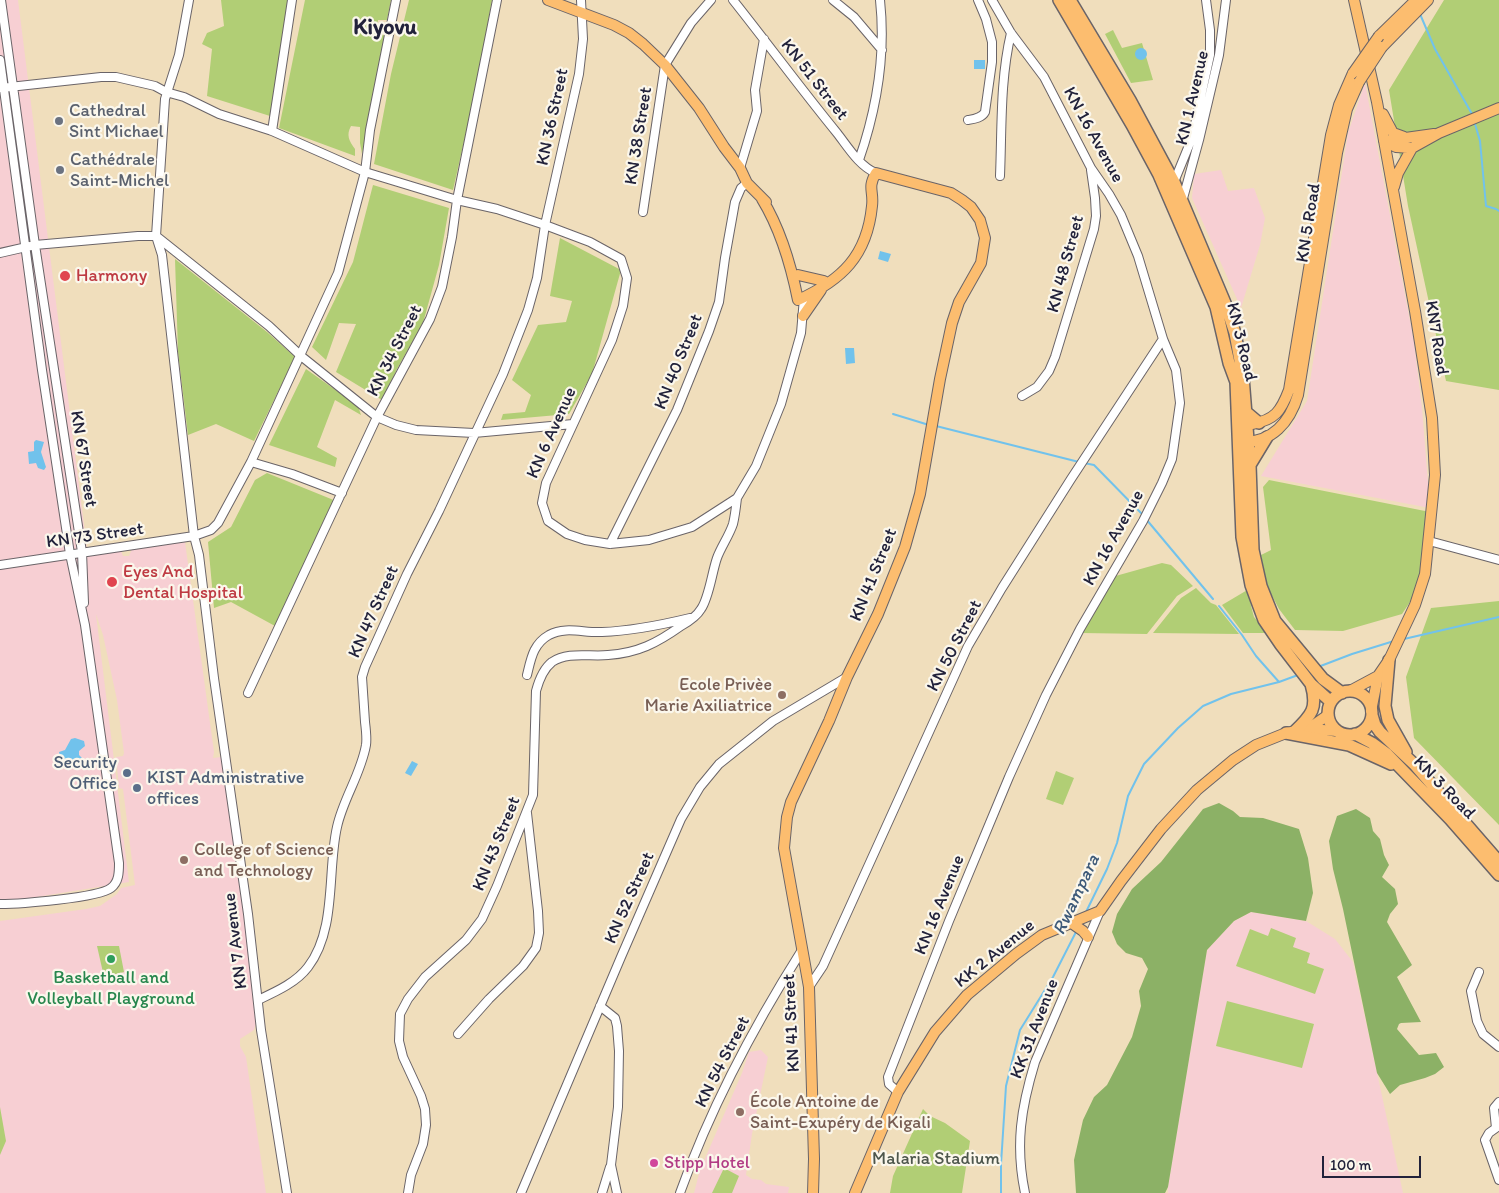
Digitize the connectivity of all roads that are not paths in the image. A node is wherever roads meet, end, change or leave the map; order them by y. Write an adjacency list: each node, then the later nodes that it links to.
1 (1, 0): 26 (street, KN 67 Street)
2 (189, 0): 27 (street, KN 7 Avenue)
3 (292, 0): 31 (street)
4 (396, 0): 37 (street, KN 73 Street)
5 (497, 0): 44 (street, KN 34 Street)
6 (548, 0): 20 (main road, KN 6 Avenue)
7 (581, 0): 20 (street, KN 36 Street)
8 (711, 0): 25 (street)
9 (733, 0): 22 (street, KN 51 Street)
10 (833, 0): 23 (street)
11 (880, 0): 23 (street)
12 (978, 0): 30 (street)
13 (992, 0): 21 (street, KN 16 Avenue)
14 (1060, 0): 64 (highway, KN 3 Road)
15 (1070, 0): 40 (highway, KN 3 Road)
16 (1206, 0): 40 (street, KN 1 Avenue)
17 (1226, 0): 45 (street, KN 1 Avenue)
18 (1354, 0): 28 (main road, KN7 Road)
19 (1418, 5): 62 (main road, KN 5 Road, bridge); 66 (main road, KN 5 Road, bridge)
20 (582, 13): 25 (main road, KN 6 Avenue); 47 (street, KN 36 Street)
21 (1011, 32): 36 (street, KN 16 Avenue); 39 (street)
22 (764, 39): 34 (street, KN 51 Street); 35 (street)
23 (882, 50): 34 (street)
24 (0, 60): 26 (street, KN 67 Street)
25 (665, 65): 35 (main road, KN 6 Avenue); 46 (street, KN 38 Street)
26 (5, 88): 27 (street, KN 6 Avenue); 49 (street, KN 67 Street); 50 (street, KN 67 Street)
27 (166, 92): 31 (street, KN 6 Avenue); 48 (street, KN 7 Avenue)
28 (1377, 102): 32 (main road, KN7 Road); 33 (main road)
29 (1499, 108): 33 (main road)
30 (968, 120)
31 (272, 131): 37 (street, KN 6 Avenue)
32 (1384, 141): 33 (main road); 42 (main road, KN7 Road)
33 (1411, 143): 42 (main road)
34 (859, 160): 38 (street, KN 51 Street)
35 (740, 168): 41 (main road, KN 6 Avenue)
36 (1091, 168): 56 (street, KN 16 Avenue); 59 (street, KN 48 Street)
37 (365, 172): 44 (street, KN 6 Avenue); 58 (street, KN 73 Street)
38 (876, 173): 53 (main road); 84 (main road, KN 41 Street)
39 (1000, 176)
40 (1174, 182): 45 (highway, KN 3 Road)
41 (747, 183): 43 (main road, KN 6 Avenue); 74 (street, KN 40 Street)
42 (1393, 190): 73 (main road, KN7 Road)
43 (762, 199): 52 (main road, KN 6 Avenue); 54 (main road, KN 6 Avenue)
44 (457, 200): 47 (street, KN 6 Avenue); 61 (street, KN 34 Street)
45 (1182, 202): 60 (highway, KN 3 Road)
46 (642, 212)
47 (545, 225): 63 (street, KN 6 Avenue); 65 (street, KN 47 Street)
48 (156, 236): 49 (street); 58 (street); 72 (street, KN 7 Avenue)
49 (35, 245): 50 (street); 75 (street, KN 67 Street)
50 (24, 247): 51 (street); 76 (street, KN 67 Street)
51 (0, 253)
52 (798, 275): 53 (main road); 54 (main road, KN 6 Avenue)
53 (824, 284): 54 (main road); 55 (main road)
54 (800, 296): 55 (street, KN 6 Avenue); 57 (street, KN 6 Avenue)
55 (803, 316): 57 (street, KN 6 Avenue)
56 (1163, 338): 105 (street, KN 50 Street); 110 (street, KN 16 Avenue)
57 (798, 345): 71 (street, KN 6 Avenue)
58 (301, 356): 61 (street); 68 (street, KN 73 Street)
59 (1022, 396)
60 (1246, 412): 62 (highway); 64 (highway, KN 3 Road)
61 (377, 418): 65 (street); 70 (street, KN 34 Street)
62 (1259, 423): 64 (main road, KN 5 Road)
63 (573, 424): 65 (street); 74 (street, KN 6 Avenue)
64 (1242, 425): 67 (highway, KN 3 Road)
65 (474, 433): 106 (street, KN 47 Street)
66 (1267, 438): 67 (main road, KN 5 Road); 69 (highway)
67 (1243, 442): 69 (highway, KN 3 Road); 85 (highway, KN 3 Road)
68 (251, 462): 70 (street); 72 (street, KN 73 Street)
69 (1250, 464): 86 (highway, KN 3 Road)
70 (342, 493): 87 (street, KN 34 Street)
71 (738, 498): 74 (street, KN 6 Avenue); 79 (street, KN 43 Street)
72 (194, 536): 75 (street, KN 73 Street); 106 (street, KN 7 Avenue)
73 (1429, 540): 77 (street); 81 (main road, KN7 Road)
74 (610, 544)
75 (82, 552): 76 (street, KN 73 Street); 80 (street, KN 67 Street)
76 (70, 554): 78 (street, KN 73 Street); 80 (street, KN 67 Street)
77 (1499, 560)
78 (0, 565)
79 (695, 617): 82 (street); 96 (street, KN 43 Street)
80 (85, 625): 99 (street)
81 (1389, 660): 83 (main road, KN7 Road); 95 (highway)
82 (527, 674)
83 (1378, 676): 86 (main road, KN7 Road); 89 (main road, KN7 Road)
84 (846, 677): 103 (main road, KN 41 Street); 107 (street, KN 52 Street)
85 (1311, 684): 88 (highway, KN 3 Road); 93 (highway)
86 (1346, 692): 88 (highway); 89 (highway)
87 (248, 693)
88 (1331, 702): 90 (highway)
89 (1372, 713): 94 (highway); 95 (highway)
90 (1328, 715): 91 (main road); 92 (highway)
91 (1308, 729): 92 (main road); 93 (main road)
92 (1337, 731): 94 (highway)
93 (1290, 733): 95 (highway); 100 (main road)
94 (1355, 734): 95 (highway, KN 3 Road)
95 (1409, 768): 97 (highway); 98 (highway, KN 3 Road)
96 (527, 812): 108 (street); 116 (street, KN 43 Street)
97 (1499, 862)
98 (1499, 875)
99 (0, 904)
100 (1100, 911): 101 (main road, KK 2 Avenue); 102 (street, KK 31 Avenue)
101 (1070, 922): 102 (main road); 110 (main road, KK 2 Avenue)
102 (1088, 938): 124 (street, KK 31 Avenue)
103 (802, 950): 105 (main road, KN 41 Street); 120 (street, KN 54 Street)
104 (1479, 972): 109 (street)
105 (809, 987): 112 (main road, KN 41 Street)
106 (258, 1000): 115 (street, KN 7 Avenue)
107 (600, 1006): 113 (street); 117 (street, KN 52 Street)
108 (458, 1034)
109 (1499, 1047)
110 (898, 1092): 123 (main road, KK 2 Avenue)
111 (1499, 1102): 114 (street)
112 (812, 1142): 121 (main road, KN 41 Street); 122 (main road, KN 41 Street)
113 (611, 1165): 118 (street); 119 (street)
114 (1499, 1180)
115 (287, 1193)
116 (408, 1193)
117 (521, 1193)
118 (602, 1193)
119 (617, 1193)
120 (680, 1193)
121 (807, 1193)
122 (812, 1193)
123 (856, 1193)
124 (1025, 1193)

